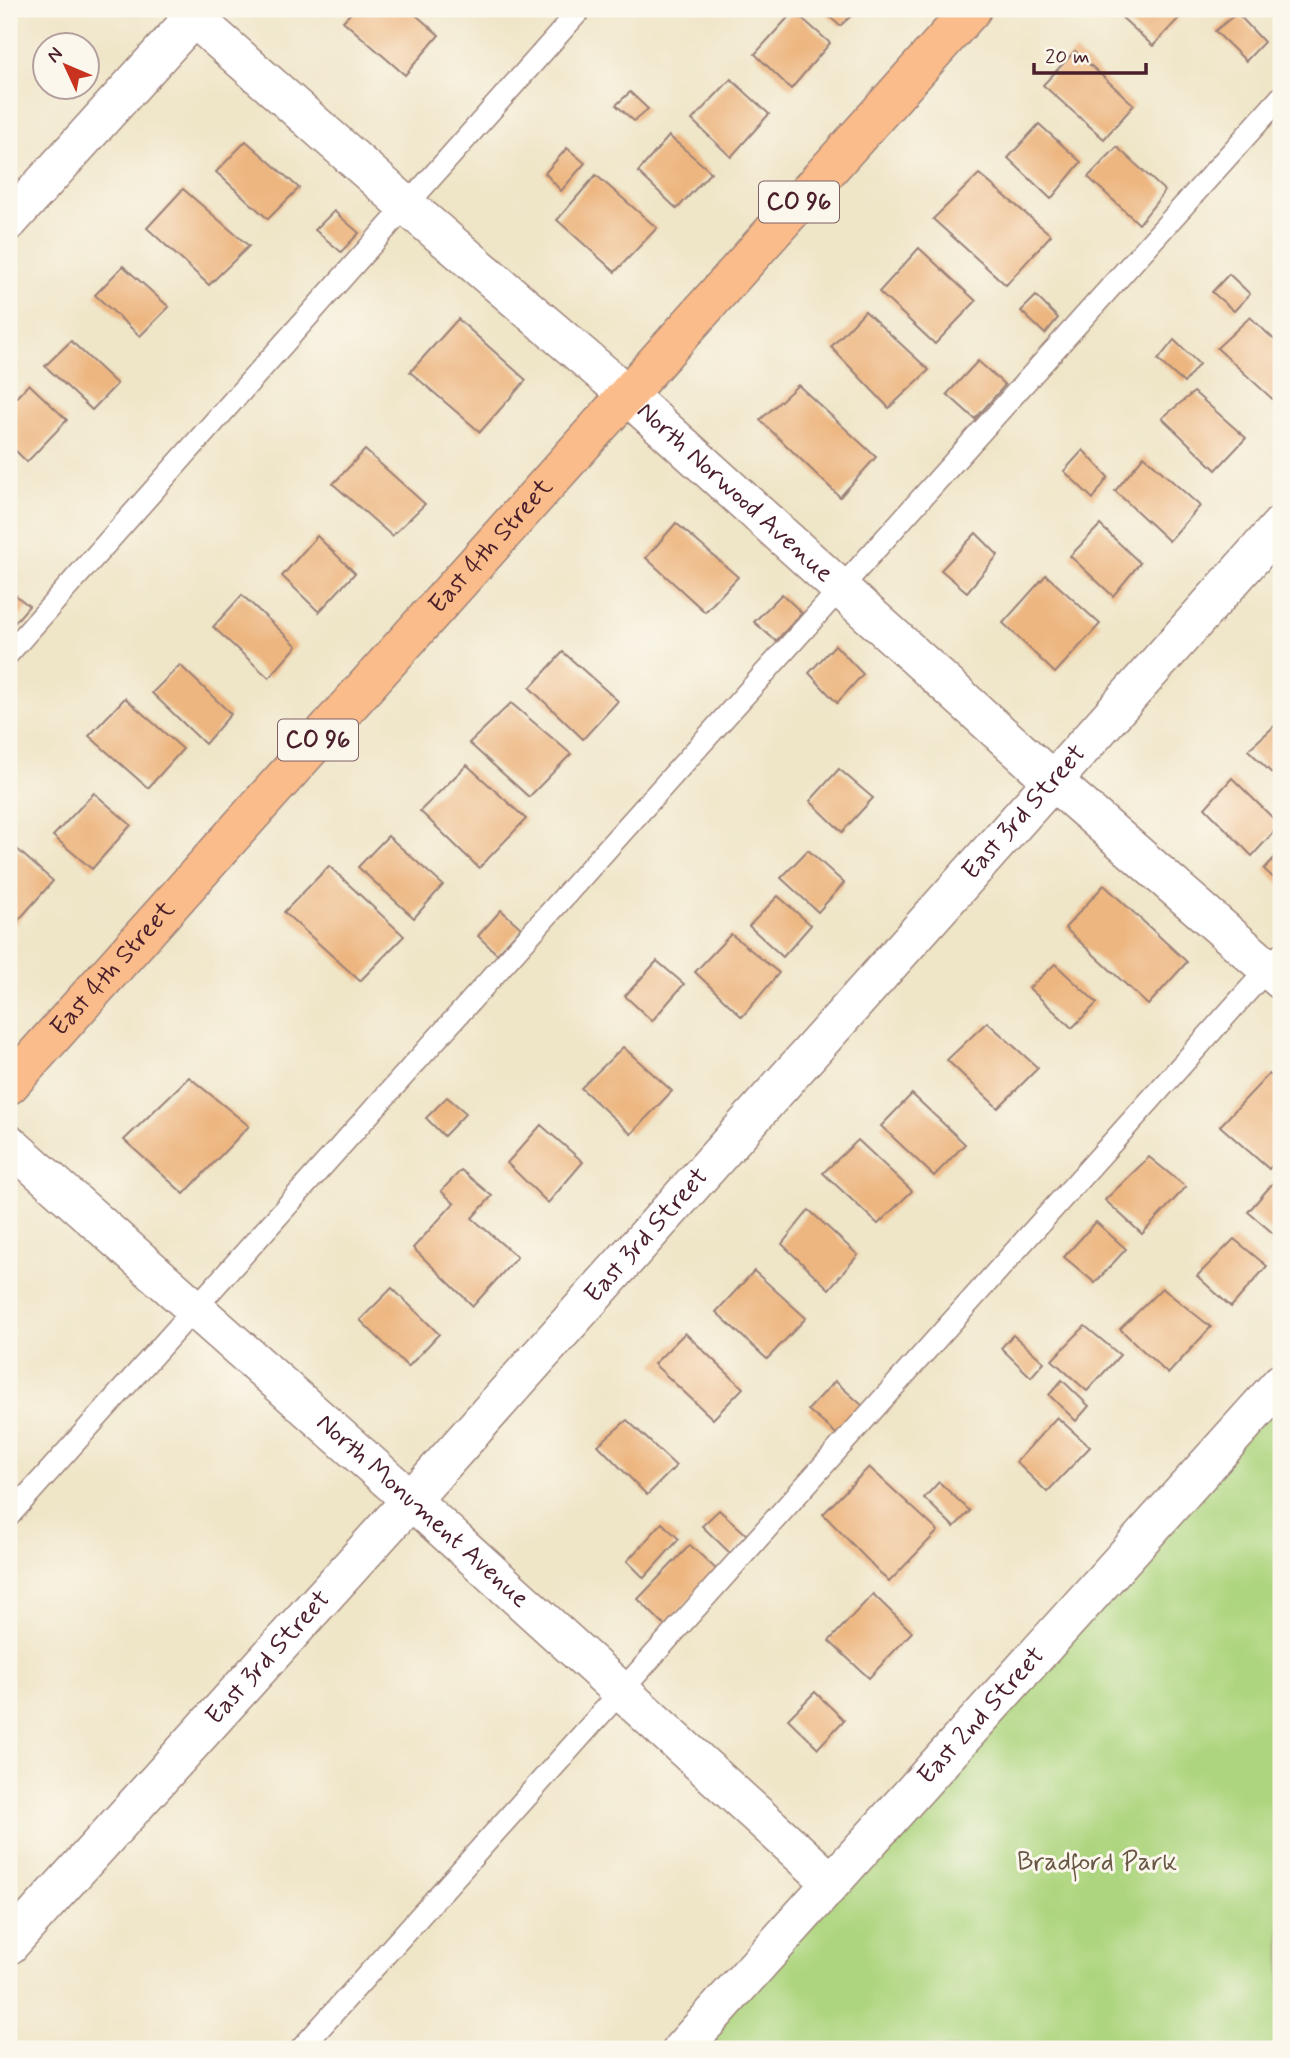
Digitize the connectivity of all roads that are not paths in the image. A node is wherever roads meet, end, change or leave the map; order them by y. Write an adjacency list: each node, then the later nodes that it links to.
1 (581, 9): 5 (lane)
2 (972, 9): 7 (main road, East 4th Street / CO 96)
3 (193, 11): 5 (street, North Norwood Avenue); 6 (street)
4 (1281, 97): 9 (lane)
5 (406, 205): 7 (street, North Norwood Avenue); 10 (lane)
6 (9, 221)
7 (627, 395): 9 (street, North Norwood Avenue); 13 (main road, East 4th Street / CO 96)
8 (1281, 525): 11 (street, East 3rd Street)
9 (840, 589): 11 (street, North Norwood Avenue); 15 (lane)
10 (9, 653)
11 (1053, 781): 12 (street, North Norwood Avenue); 17 (street, East 3rd Street)
12 (1277, 967): 19 (lane)
13 (9, 1085)
14 (9, 1144): 15 (street, North Monument Avenue)
15 (195, 1310): 17 (street, North Monument Avenue); 18 (lane)
16 (1281, 1383): 20 (street, East 2nd Street)
17 (411, 1500): 19 (street, North Monument Avenue); 21 (street, East 3rd Street)
18 (9, 1516)
19 (622, 1693): 20 (street, North Monument Avenue); 22 (lane)
20 (831, 1882): 23 (street, East 2nd Street)
21 (9, 1945)
22 (301, 2049)
23 (682, 2049)

